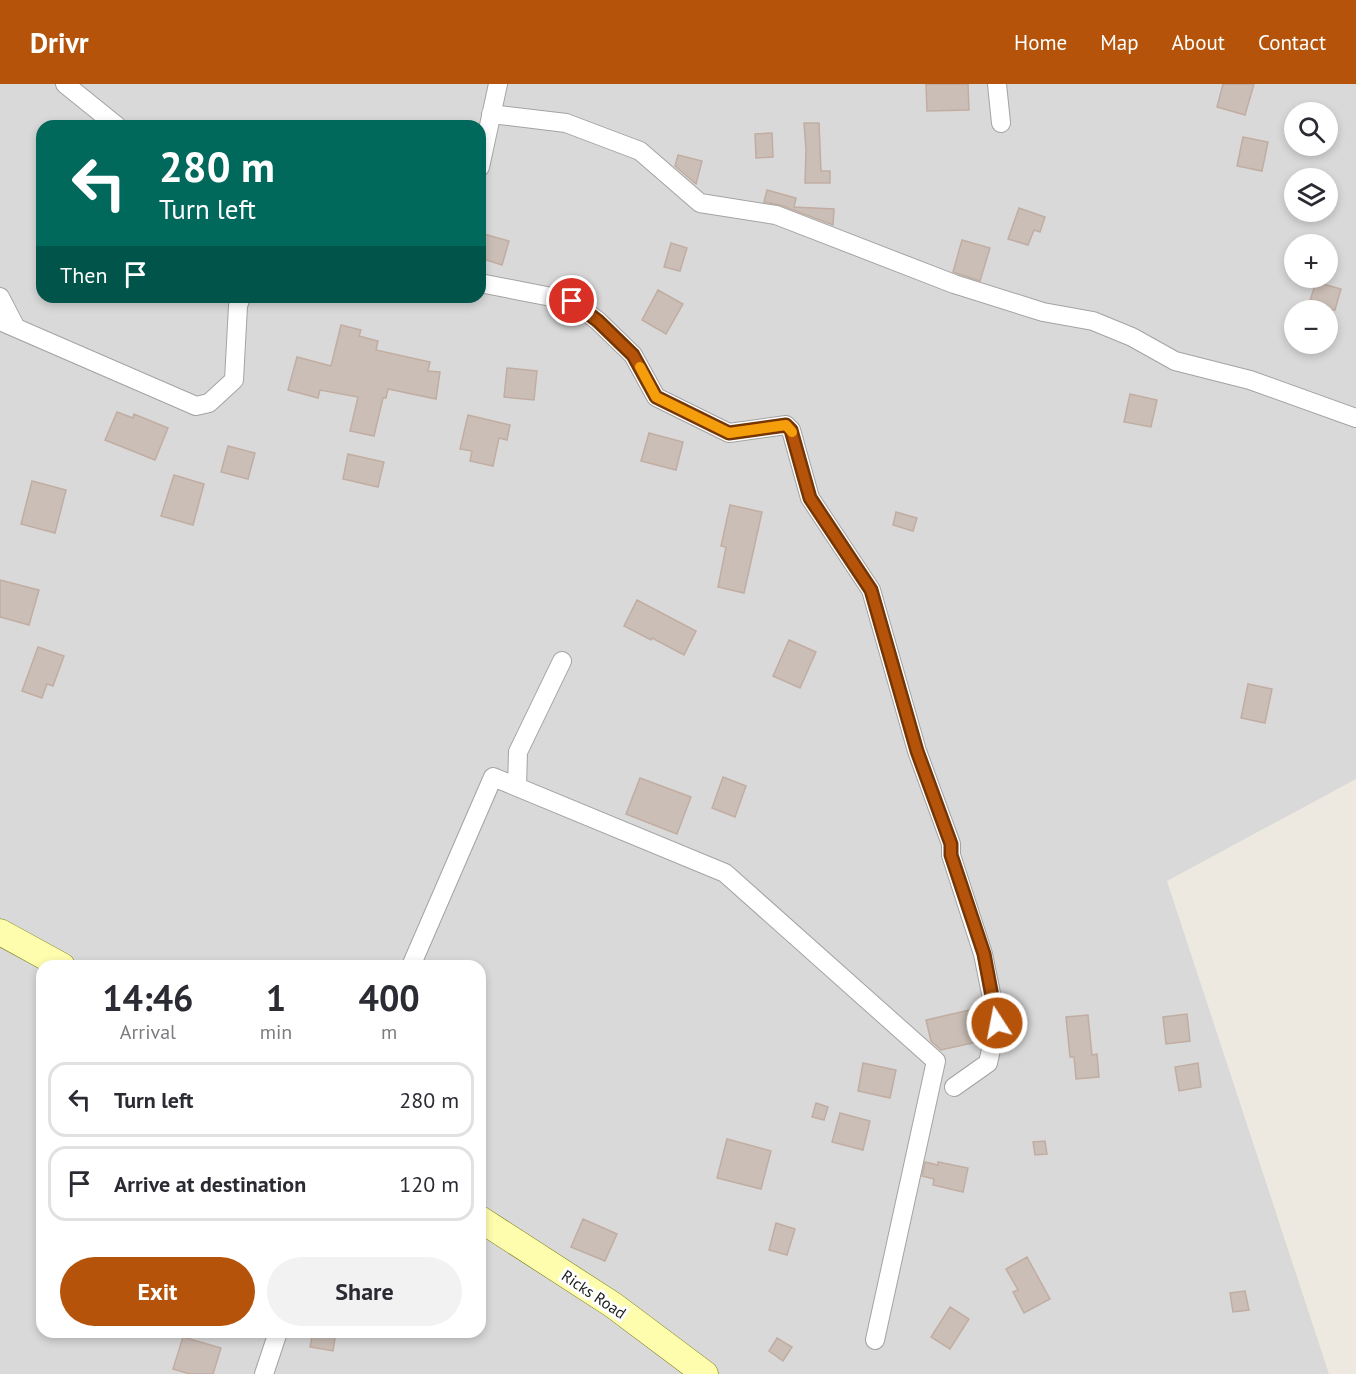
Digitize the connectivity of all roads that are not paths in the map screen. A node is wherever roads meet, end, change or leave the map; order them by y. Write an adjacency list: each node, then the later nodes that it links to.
1 (65, 84): 5 (street)
2 (498, 84): 4 (street)
3 (997, 84): 6 (street)
4 (491, 114): 7 (street); 12 (street)
5 (110, 120)
6 (1001, 123)
7 (486, 138)
8 (486, 284): 18 (street)
9 (0, 297): 11 (street)
10 (239, 303): 11 (street)
11 (8, 324)
12 (1356, 418)
13 (562, 661): 14 (street)
14 (517, 787): 17 (street); 21 (street)
15 (0, 932): 16 (street)
16 (51, 960)
17 (414, 960)
18 (954, 1087)
19 (486, 1223): 23 (street, Ricks Road)
20 (276, 1338): 22 (street)
21 (875, 1340)
22 (264, 1374)
23 (705, 1374)

